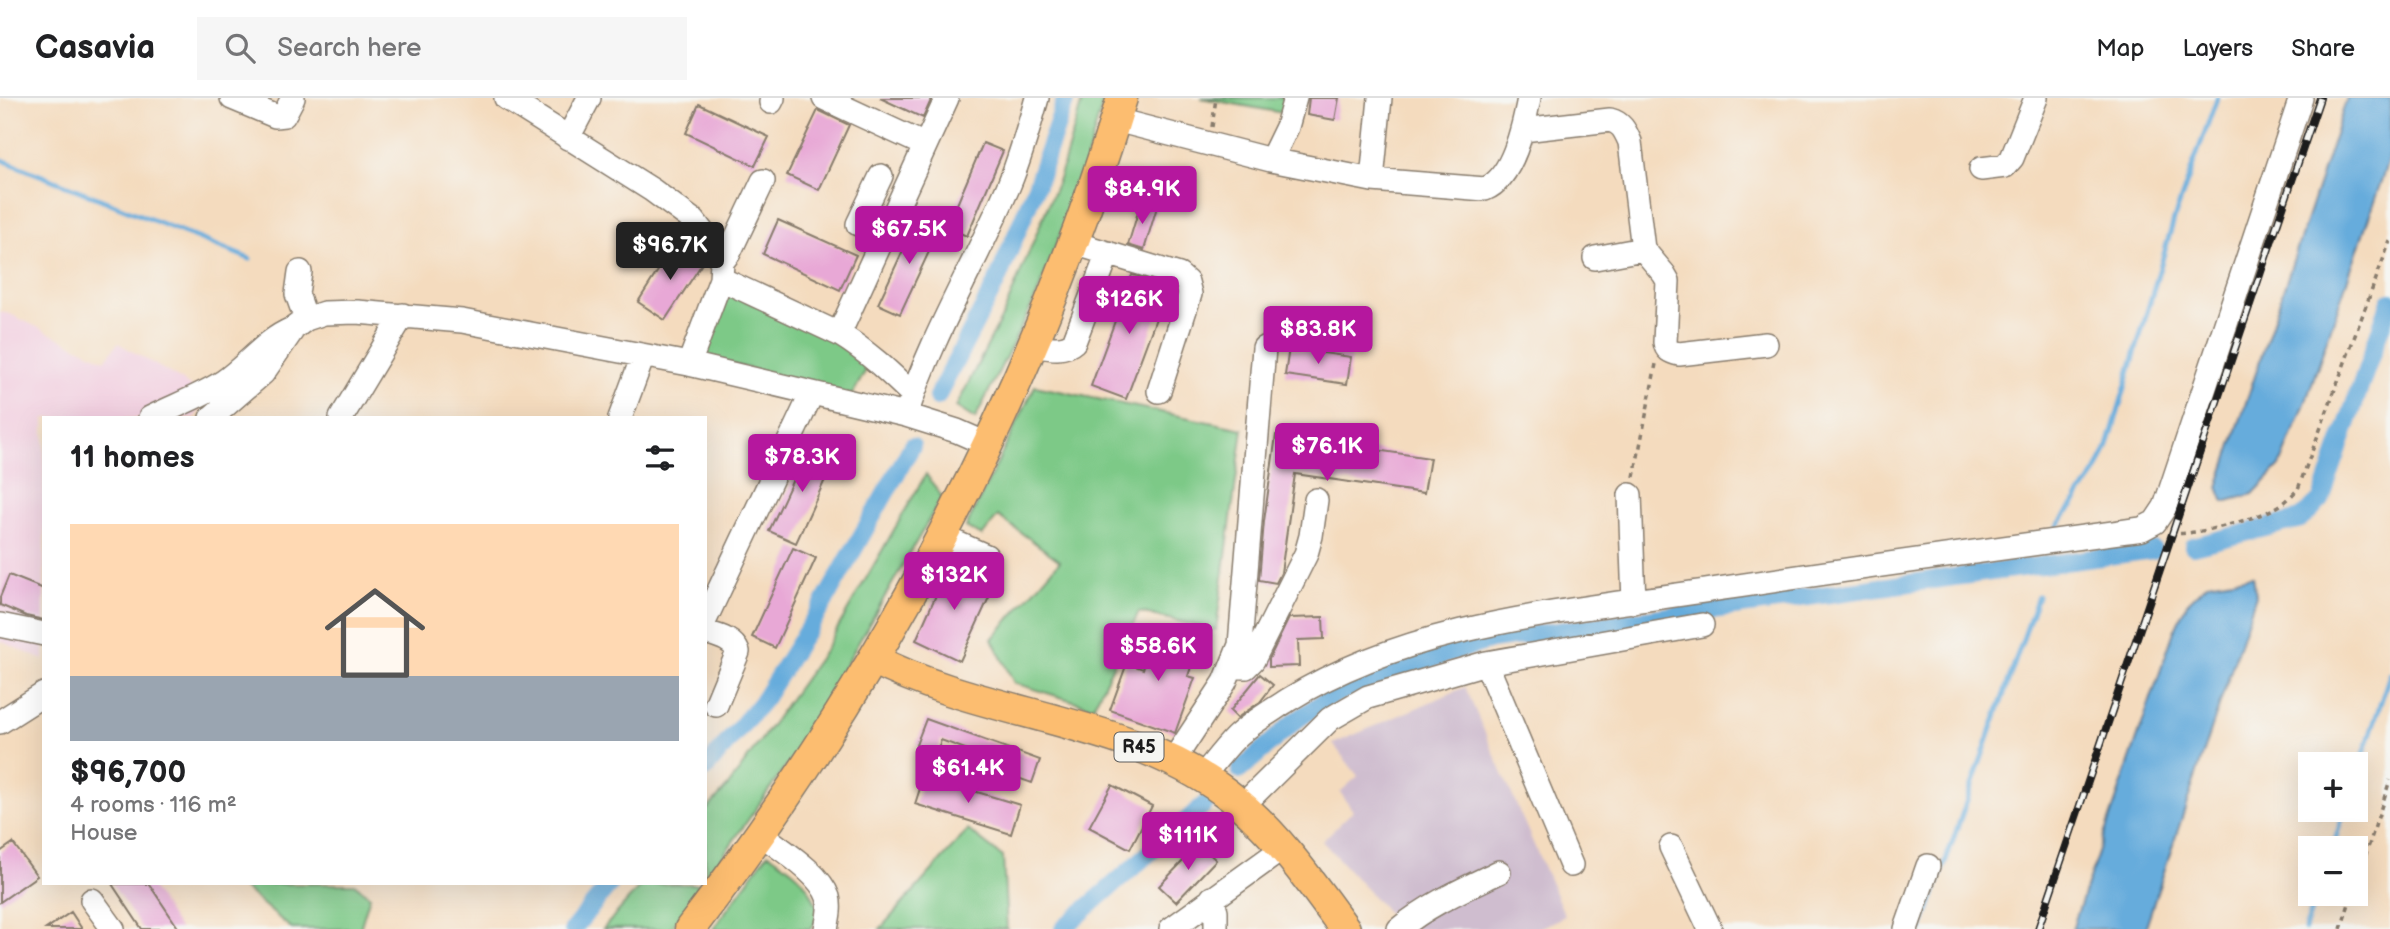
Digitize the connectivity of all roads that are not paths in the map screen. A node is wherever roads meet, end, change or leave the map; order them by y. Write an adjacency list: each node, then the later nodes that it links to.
1 (232, 98): 2 (street)
2 (293, 98)
3 (506, 98): 15 (street)
4 (589, 98): 15 (street)
5 (824, 98): 16 (street)
6 (947, 98): 16 (street)
7 (1037, 98): 39 (street)
8 (1295, 98): 17 (street)
9 (1380, 98): 20 (street)
10 (1529, 98): 14 (street)
11 (2036, 98): 18 (street)
12 (2301, 98): 50 (street)
13 (1119, 109): 17 (street); 23 (main road)
14 (1523, 130): 20 (street); 24 (street)
15 (568, 138): 27 (street)
16 (925, 145): 22 (street)
17 (1271, 160): 20 (street)
18 (1981, 169)
19 (881, 176): 22 (street)
20 (1372, 180)
21 (763, 181): 27 (street)
22 (890, 221): 31 (street)
23 (1074, 243): 25 (street); 33 (main road)
24 (1643, 249): 26 (street); 32 (street)
25 (1108, 253): 33 (street); 37 (street)
26 (1595, 258)
27 (721, 270): 31 (street); 36 (street)
28 (300, 272): 30 (street)
29 (402, 315): 30 (street); 35 (street); 42 (street)
30 (300, 324): 40 (street); 41 (street)
31 (839, 334): 39 (street)
32 (1766, 344)
33 (1032, 345): 44 (main road)
34 (1264, 348): 58 (street)
35 (643, 356): 36 (street); 43 (street)
36 (689, 364): 38 (street)
37 (1159, 391)
38 (812, 393): 39 (street); 49 (street)
39 (909, 405): 44 (street)
40 (154, 416)
41 (213, 416)
42 (342, 416)
43 (621, 416)
44 (989, 445): 47 (main road)
45 (1630, 495): 50 (street)
46 (1316, 500): 58 (street)
47 (943, 537): 48 (street); 56 (main road)
48 (986, 556)
49 (712, 583): 51 (street)
50 (1634, 602): 63 (street)
51 (707, 609)
52 (0, 625): 55 (street)
53 (1702, 625): 57 (street)
54 (707, 633): 60 (street)
55 (42, 634)
56 (873, 659): 62 (main road, R45); 65 (main road)
57 (1486, 663): 64 (street); 68 (street)
58 (1233, 666): 62 (street)
59 (42, 695): 61 (street)
60 (716, 705)
61 (0, 722)
62 (1172, 761): 63 (main road, R45)
63 (1202, 777): 64 (main road, R45)
64 (1242, 806): 67 (main road, R45)
65 (761, 834): 74 (main road); 75 (street)
66 (1671, 847): 80 (street)
67 (1282, 849): 71 (street); 78 (main road, R45)
68 (1571, 865)
69 (1928, 866): 81 (street)
70 (1499, 872): 79 (street)
71 (1212, 898): 76 (street); 77 (street)
72 (92, 900): 73 (street)
73 (113, 929)
74 (690, 929)
75 (826, 929)
76 (1171, 929)
77 (1216, 929)
78 (1345, 929)
79 (1399, 929)
80 (1710, 929)
81 (1906, 929)

